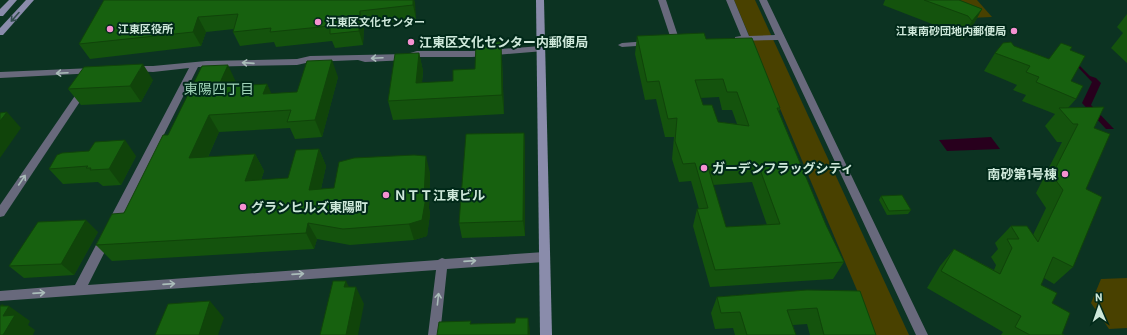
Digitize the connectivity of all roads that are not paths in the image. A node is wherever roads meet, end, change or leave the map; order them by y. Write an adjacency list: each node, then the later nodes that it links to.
1 (13, 0): 7 (street)
2 (30, 0): 8 (street, one-way to 8)
3 (540, 0): 13 (street)
4 (662, 0): 12 (street)
5 (730, 0): 10 (street)
6 (763, 0): 9 (street)
7 (0, 14)
8 (0, 34)
9 (781, 37): 10 (street); 24 (street)
10 (746, 39): 11 (street)
11 (731, 40)
12 (622, 45)
13 (541, 49): 14 (street, one-way to 14); 18 (street)
14 (194, 66): 15 (street); 20 (street)
15 (123, 68)
16 (0, 75): 17 (street, one-way to 16)
17 (0, 213)
18 (544, 257): 19 (street, one-way to 18); 23 (street)
19 (442, 263): 20 (street, one-way to 19); 22 (street, one-way to 19)
20 (79, 290): 21 (street, one-way to 20)
21 (0, 296)
22 (434, 335)
23 (546, 335)
24 (922, 335)

